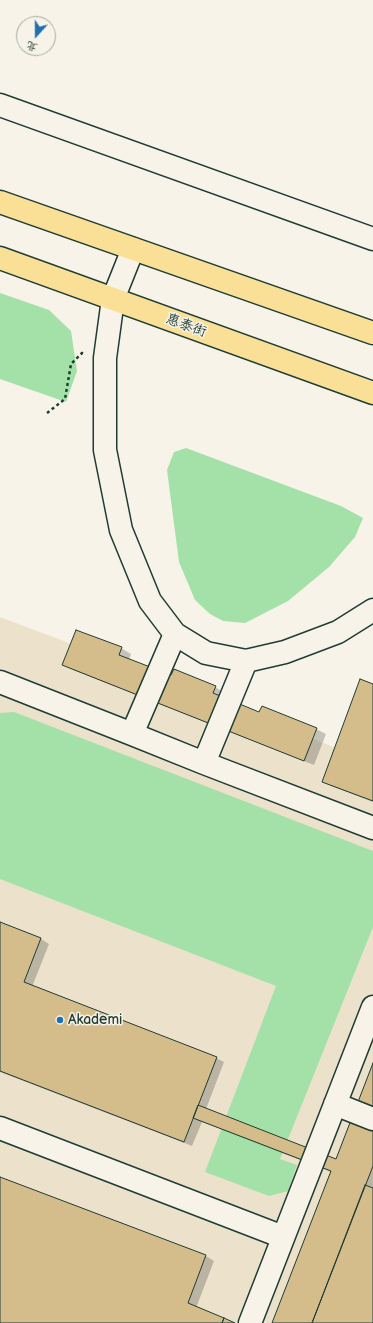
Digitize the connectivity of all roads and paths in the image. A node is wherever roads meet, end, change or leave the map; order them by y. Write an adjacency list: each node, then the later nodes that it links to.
1 (0, 105): 3 (street)
2 (0, 202): 4 (main road)
3 (373, 239)
4 (133, 249): 6 (street); 7 (main road)
5 (0, 258): 6 (main road, 惠泰街)
6 (113, 299): 8 (street); 9 (main road, 惠泰街)
7 (373, 333)
8 (105, 358): 10 (path); 12 (street)
9 (373, 392)
10 (47, 413)
11 (373, 610): 13 (street)
12 (175, 634): 13 (street); 15 (street)
13 (246, 661): 16 (street)
14 (0, 682): 15 (street)
15 (132, 734): 16 (street)
16 (204, 763): 17 (street)
17 (373, 828)
18 (373, 1007): 19 (street)
19 (335, 1104): 20 (street); 22 (street)
20 (373, 1119)
21 (0, 1128): 22 (street)
22 (283, 1237): 23 (street)
23 (250, 1323)

